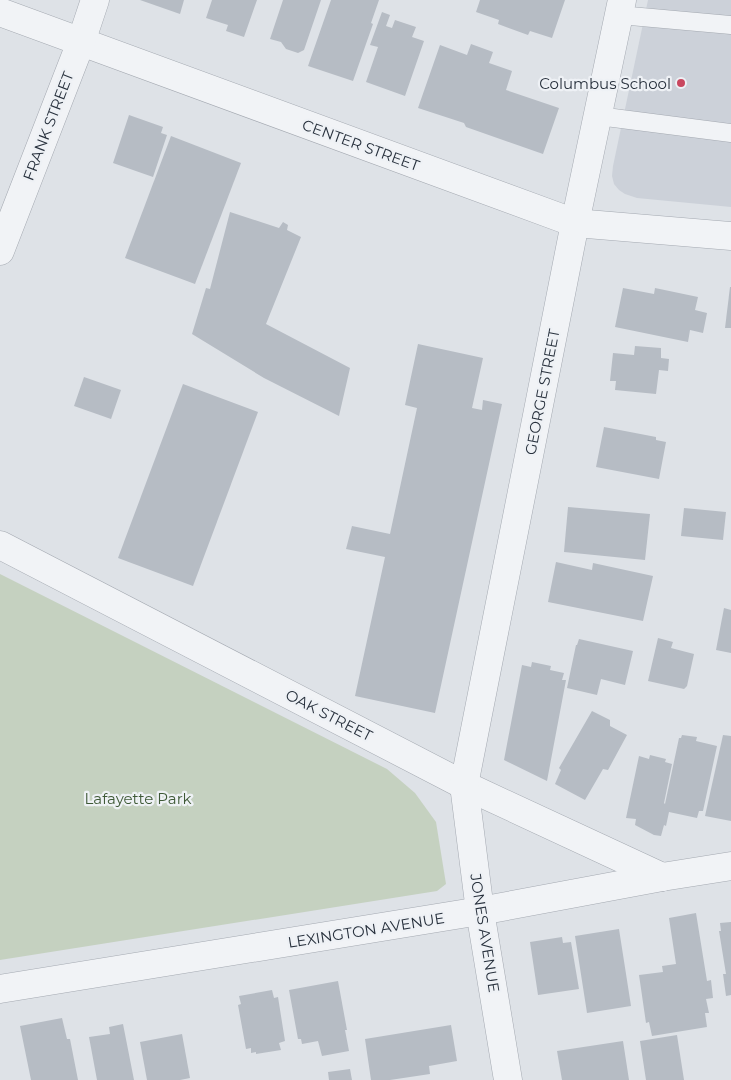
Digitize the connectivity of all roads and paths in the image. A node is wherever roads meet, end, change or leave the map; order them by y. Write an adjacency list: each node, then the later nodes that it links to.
1 (95, 0): 5 (street, FRANK STREET)
2 (620, 7): 4 (lane); 6 (street, GEORGE STREET)
3 (0, 12): 5 (street, CENTER STREET)
4 (731, 25)
5 (81, 42): 8 (street, CENTER STREET); 9 (street, FRANK STREET)
6 (598, 116): 7 (lane); 8 (street, GEORGE STREET)
7 (731, 133)
8 (575, 223): 10 (street, CENTER STREET); 12 (street, GEORGE STREET)
9 (3, 235)
10 (731, 236)
11 (0, 545): 12 (street, OAK STREET)
12 (464, 785): 14 (street, OAK STREET); 15 (street, JONES AVENUE)
13 (731, 866): 14 (street, LEXINGTON AVENUE)
14 (662, 877): 15 (street, LEXINGTON AVENUE)
15 (480, 911): 16 (street, LEXINGTON AVENUE); 17 (street, JONES AVENUE)
16 (0, 989)
17 (508, 1080)

